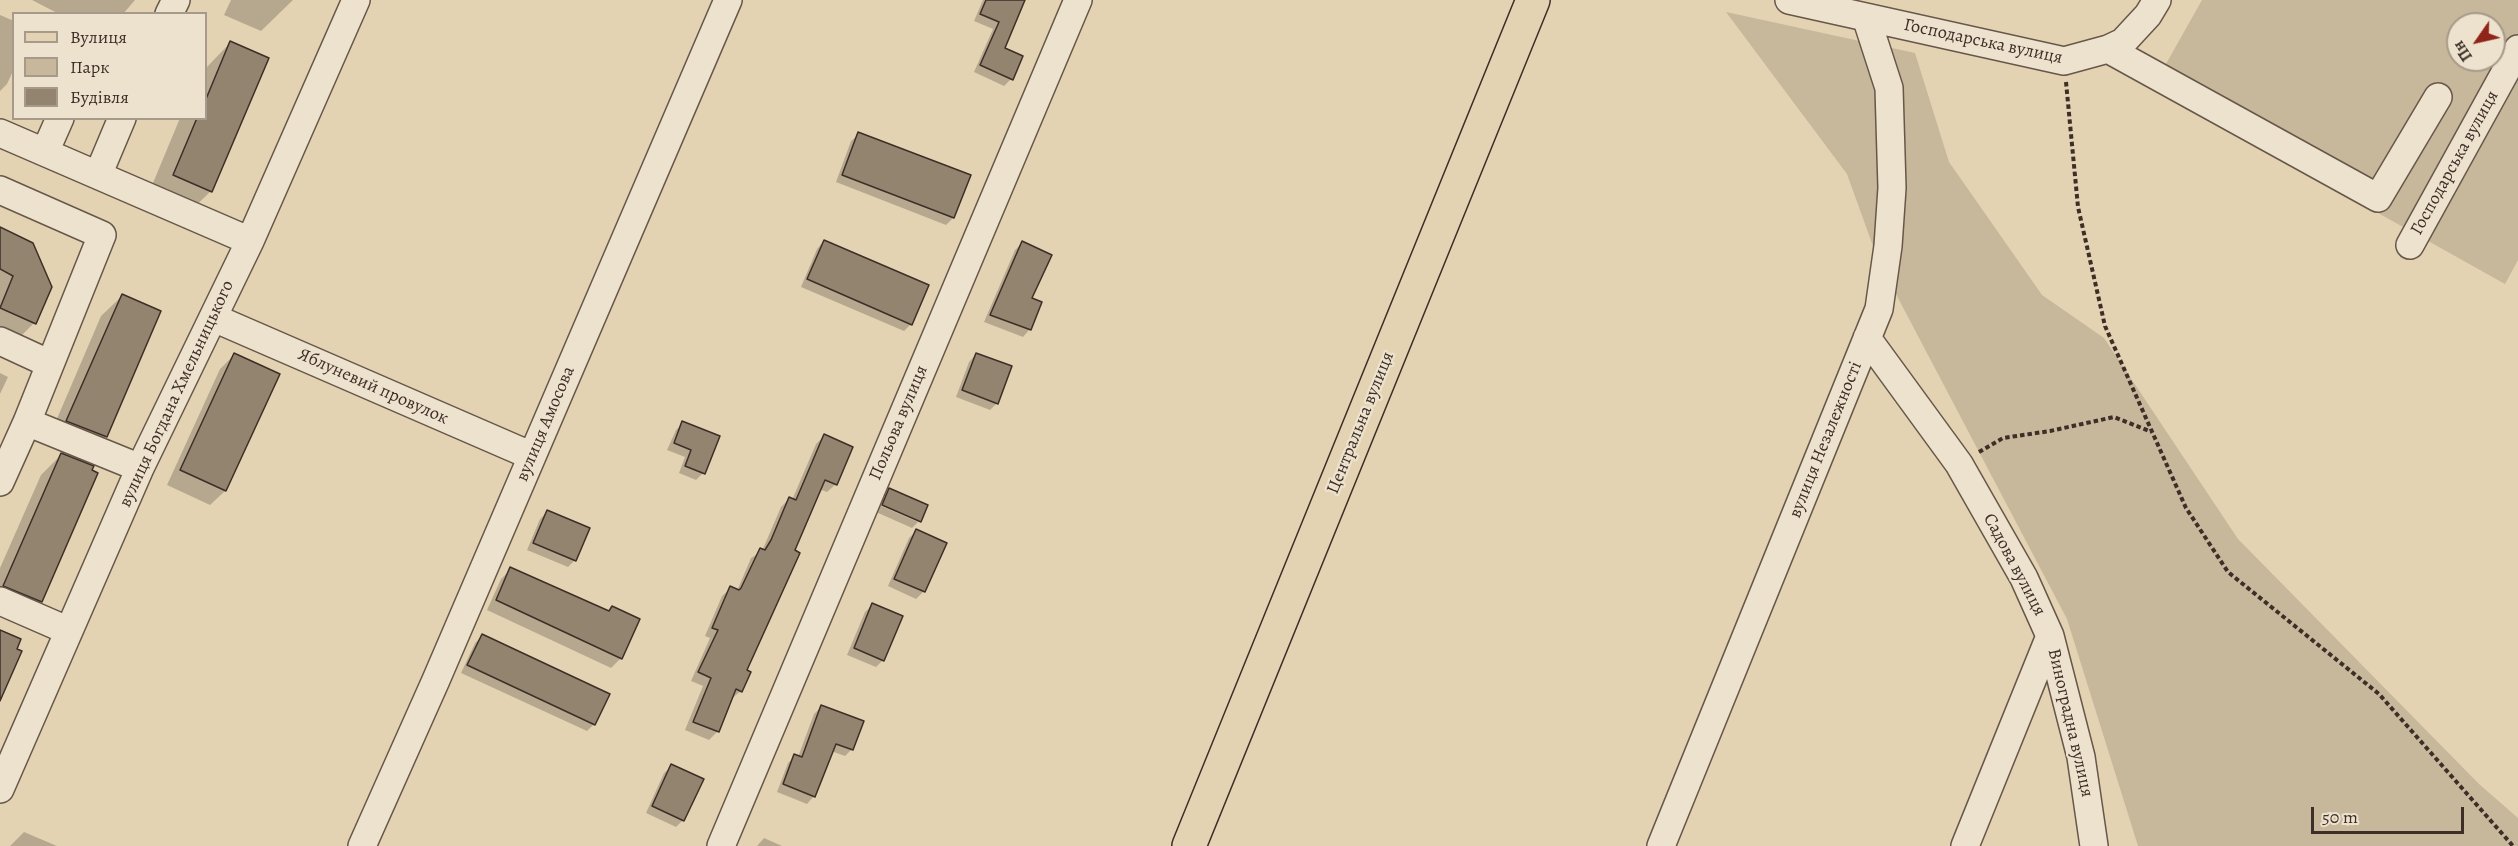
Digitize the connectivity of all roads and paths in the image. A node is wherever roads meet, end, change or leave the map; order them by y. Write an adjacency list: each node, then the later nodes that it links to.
1 (356, 0): 18 (street, вулиця Богдана Хмельницького)
2 (728, 0): 26 (street, вулиця Амосова)
3 (1078, 0): 35 (street, Польова вулиця)
4 (1533, 0): 36 (main road, Центральна вулиця)
5 (1789, 0): 7 (street, Господарська вулиця)
6 (2157, 0): 8 (street, Господарська вулиця)
7 (1866, 17): 10 (street, Господарська вулиця); 21 (street, вулиця Незалежності)
8 (2108, 49): 10 (street, Господарська вулиця); 11 (street)
9 (2518, 49): 19 (street, Господарська вулиця)
10 (2064, 62): 25 (path)
11 (2438, 97)
12 (59, 120): 15 (street)
13 (121, 120): 16 (street)
14 (0, 133): 15 (street)
15 (45, 152): 16 (street)
16 (98, 175): 18 (street)
17 (0, 190): 23 (street)
18 (250, 241): 20 (street, вулиця Богдана Хмельницького)
19 (2410, 245)
20 (214, 318): 26 (street, Яблуневий провулок); 28 (street, вулиця Богдана Хмельницького)
21 (1867, 338): 27 (street, Садова вулиця); 37 (street, вулиця Незалежності)
22 (0, 341): 23 (street)
23 (50, 364): 24 (street)
24 (27, 422): 28 (street); 29 (street)
25 (2152, 433): 27 (path); 40 (path)
26 (532, 456): 34 (street, вулиця Амосова)
27 (1959, 464): 32 (street, Садова вулиця)
28 (140, 468): 31 (street, вулиця Богдана Хмельницького)
29 (0, 482)
30 (0, 601): 31 (street)
31 (69, 631): 33 (street, вулиця Богдана Хмельницького)
32 (2050, 636): 38 (street, Садова вулиця); 39 (street, Виноградна вулиця)
33 (0, 789)
34 (362, 846)
35 (721, 846)
36 (1189, 846)
37 (1661, 846)
38 (1965, 846)
39 (2094, 846)
40 (2513, 846)

